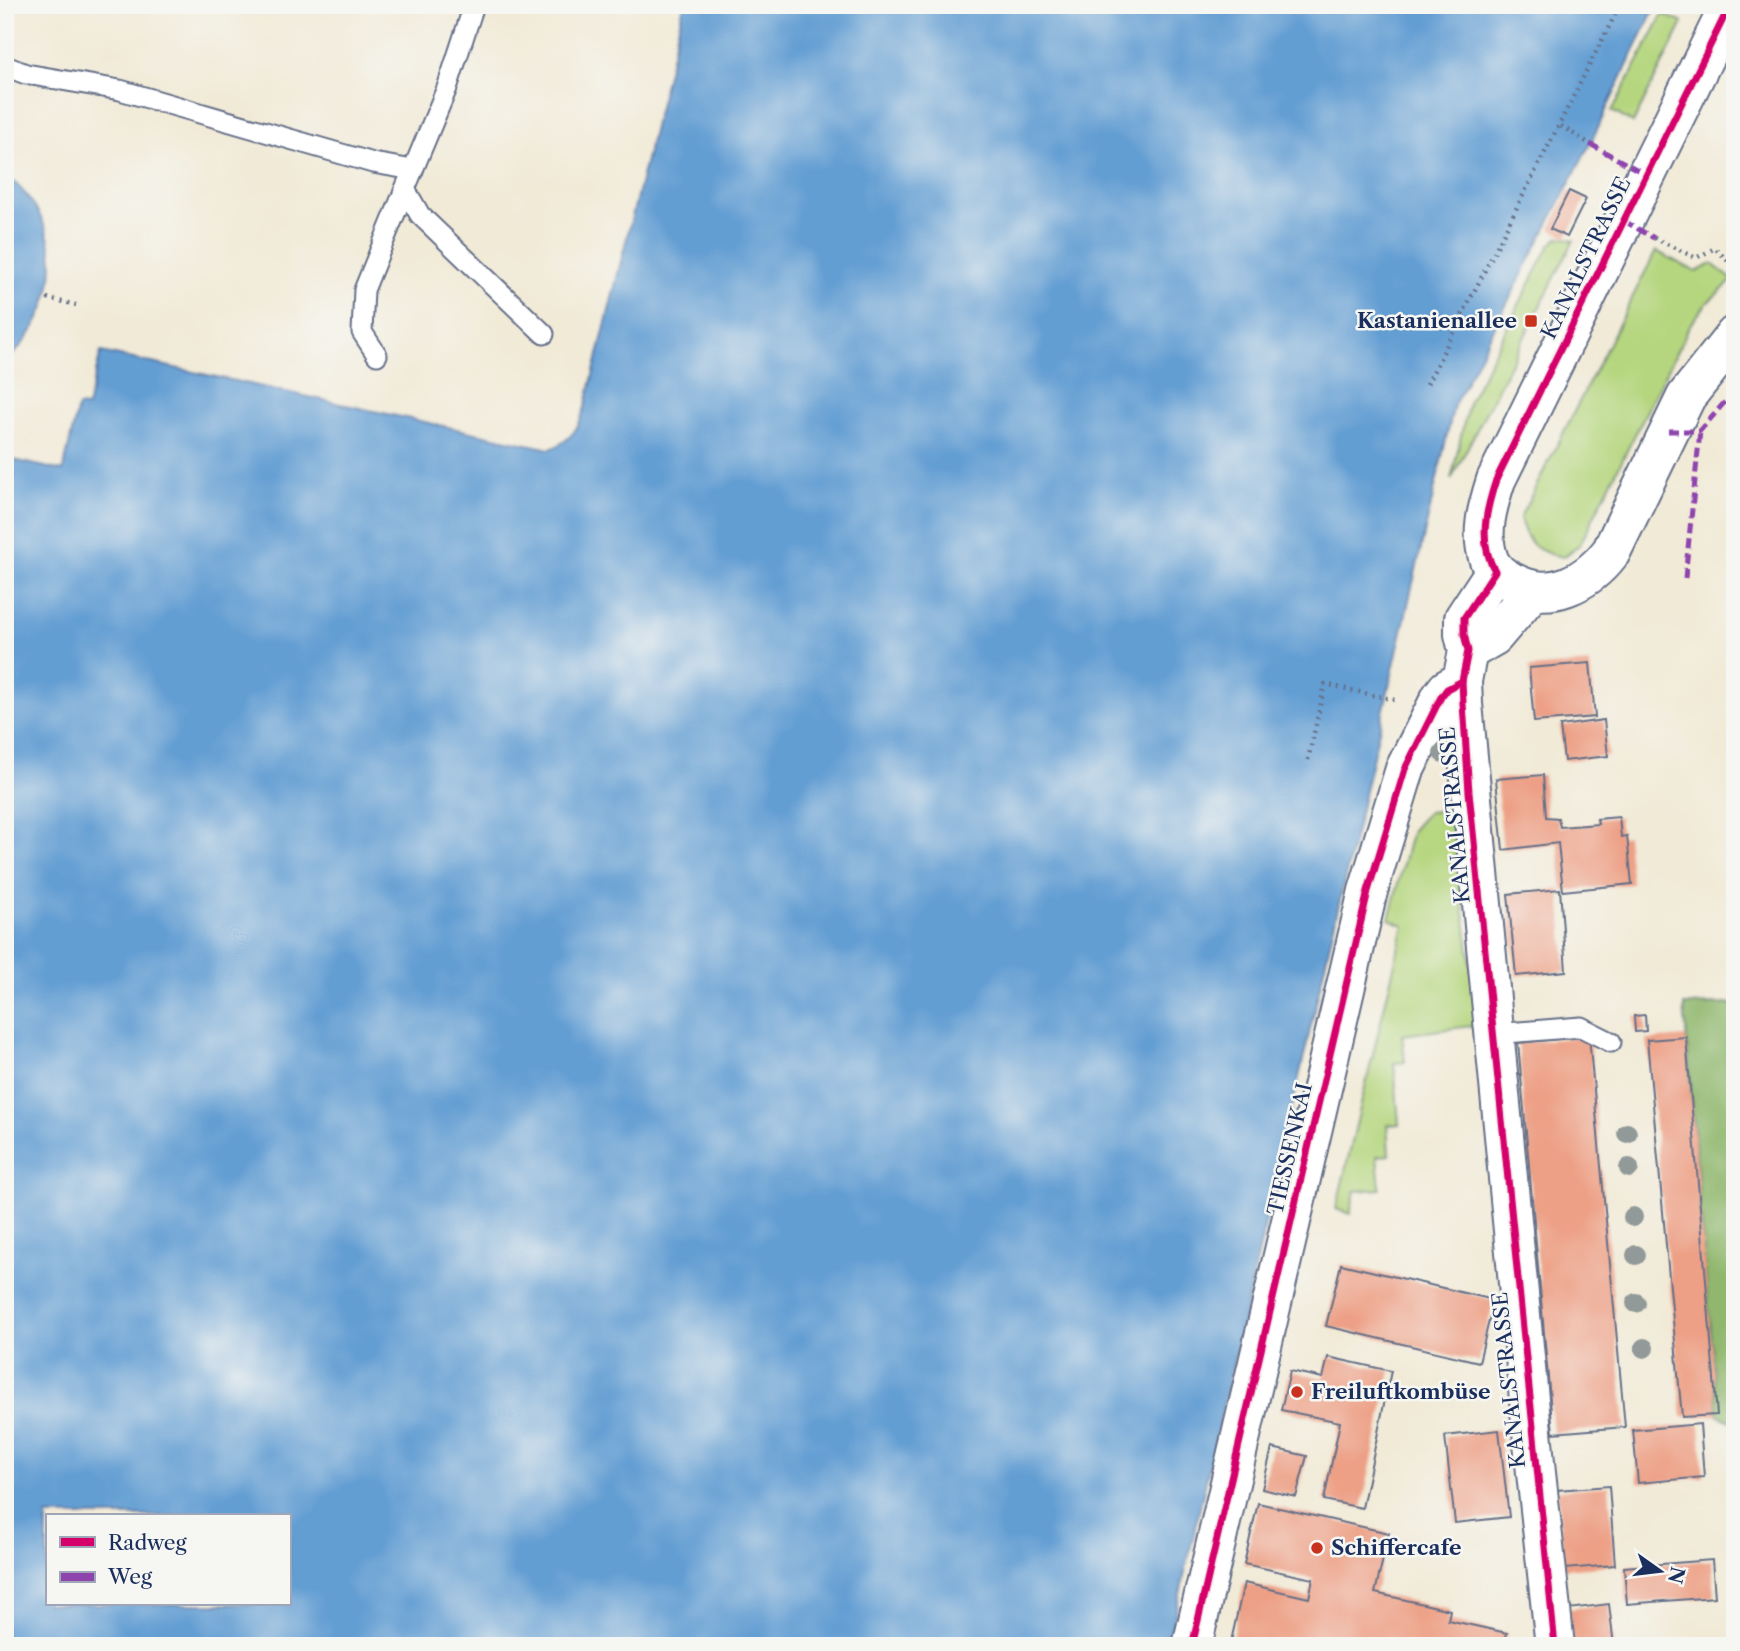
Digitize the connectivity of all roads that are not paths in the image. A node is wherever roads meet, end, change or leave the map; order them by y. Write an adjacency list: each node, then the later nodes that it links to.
1 (474, 5): 4 (lane)
2 (1730, 5): 9 (street, KANALSTRASSE)
3 (5, 66): 4 (lane)
4 (413, 170): 5 (lane)
5 (405, 189): 6 (lane); 8 (lane)
6 (544, 334)
7 (1735, 335): 10 (street)
8 (377, 355)
9 (1496, 571): 10 (street); 11 (street, KANALSTRASSE)
10 (1533, 590): 11 (street)
11 (1465, 666): 12 (street, KANALSTRASSE); 14 (street, TIESSENKAI)
12 (1494, 1034): 13 (lane); 15 (street, KANALSTRASSE)
13 (1611, 1042)
14 (1192, 1646)
15 (1555, 1646)

